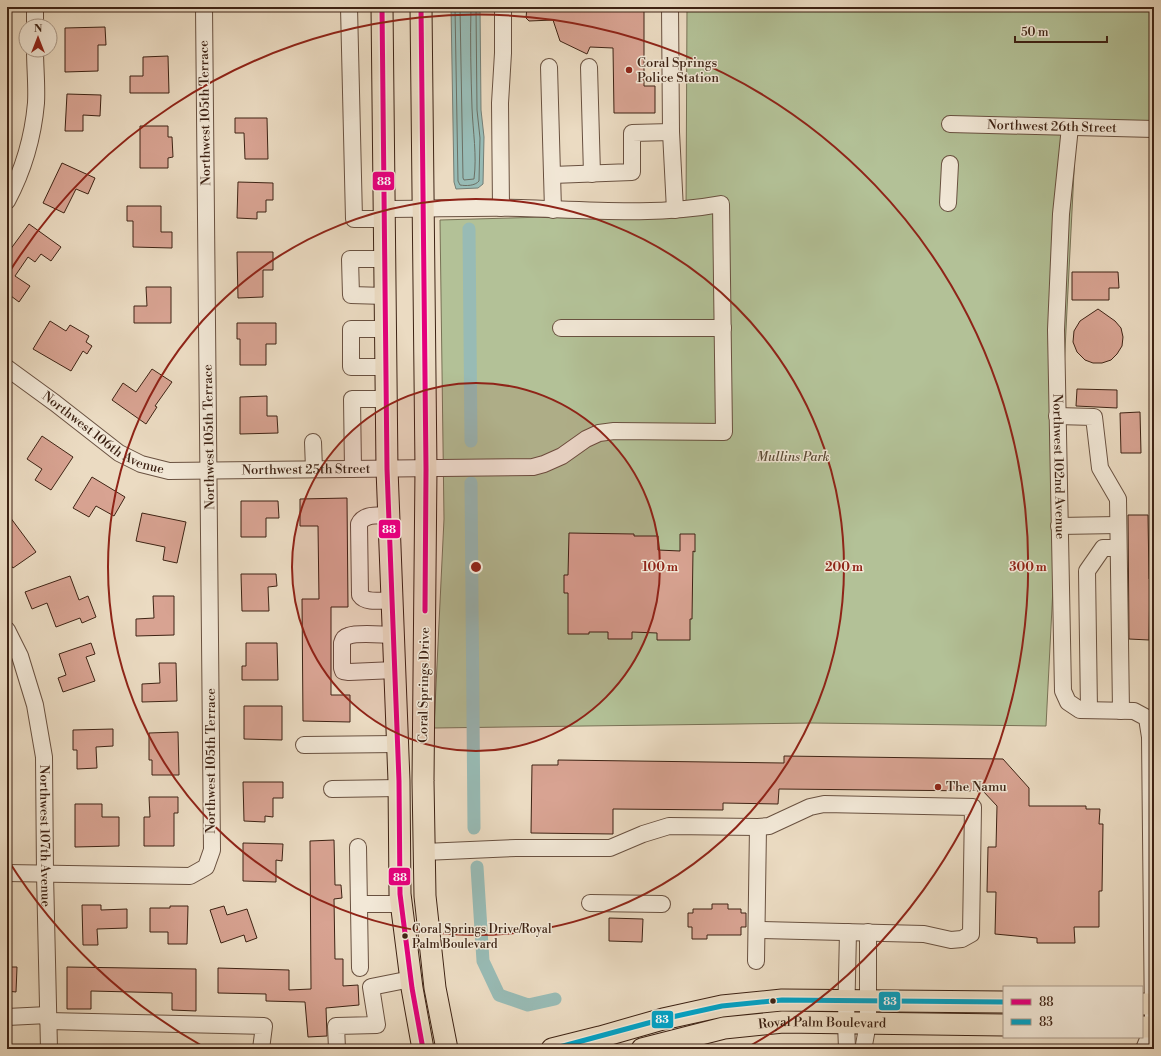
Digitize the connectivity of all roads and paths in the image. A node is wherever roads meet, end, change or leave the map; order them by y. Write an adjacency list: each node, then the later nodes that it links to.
1 (35, 7): 8 (street)
2 (204, 7): 40 (street, Northwest 105th Terrace)
3 (349, 7): 25 (street)
4 (382, 7): 25 (main road, Coral Springs Drive)
5 (421, 7): 21 (main road, Coral Springs Drive)
6 (503, 7): 22 (street)
7 (670, 7): 15 (street)
8 (35, 18)
9 (35, 58): 19 (street)
10 (549, 67): 18 (street)
11 (589, 67): 17 (street)
12 (950, 124): 13 (street, Northwest 26th Street)
13 (1070, 127): 14 (street, Northwest 26th Street); 34 (street, Northwest 102nd Avenue)
14 (1154, 129)
15 (671, 132): 17 (street); 24 (street)
16 (950, 164): 20 (street)
17 (592, 174): 18 (street)
18 (552, 175): 23 (street)
19 (7, 201)
20 (948, 203)
21 (423, 208): 22 (street); 25 (street); 37 (main road, Coral Springs Drive)
22 (502, 208): 23 (street)
23 (553, 210): 24 (street)
24 (676, 210): 29 (street)
25 (384, 214): 26 (main road, Coral Springs Drive)
26 (385, 259): 27 (main road, Coral Springs Drive); 27 (street)
27 (385, 296): 30 (main road, Coral Springs Drive)
28 (561, 328): 29 (street)
29 (723, 328): 37 (street, Northwest 25th Street)
30 (386, 329): 31 (main road, Coral Springs Drive); 31 (street)
31 (386, 367): 33 (main road, Coral Springs Drive)
32 (7, 368): 40 (street, Northwest 106th Avenue)
33 (386, 399): 36 (main road, Coral Springs Drive); 39 (street)
34 (1057, 416): 42 (street); 43 (street, Northwest 102nd Avenue)
35 (313, 442): 38 (street)
36 (387, 468): 37 (street, Northwest 25th Street); 39 (street, Northwest 25th Street); 41 (main road, Coral Springs Drive)
37 (426, 468): 57 (main road, Coral Springs Drive)
38 (314, 469): 39 (street, Northwest 25th Street); 40 (street, Northwest 25th Street)
39 (353, 469)
40 (209, 470): 59 (street, Northwest 105th Terrace)
41 (389, 515): 45 (main road, Coral Springs Drive); 45 (street)
42 (1118, 525): 43 (street); 44 (street)
43 (1059, 526): 49 (street, Northwest 102nd Avenue)
44 (1118, 548): 49 (street); 50 (street)
45 (392, 600): 47 (main road, Coral Springs Drive)
46 (7, 630): 59 (street, Northwest 107th Avenue)
47 (393, 635): 48 (main road, Coral Springs Drive); 48 (street)
48 (395, 670): 51 (main road, Coral Springs Drive)
49 (1089, 710): 50 (street, Northwest 102nd Avenue)
50 (1121, 711): 73 (street, Northwest 102nd Avenue)
51 (398, 744): 52 (street); 53 (main road, Coral Springs Drive)
52 (304, 745)
53 (399, 788): 54 (street); 62 (main road, Coral Springs Drive)
54 (332, 789)
55 (758, 827): 57 (street); 64 (street); 66 (street)
56 (358, 847): 61 (street)
57 (424, 852): 86 (main road, Coral Springs Drive)
58 (7, 873): 59 (street)
59 (45, 874): 75 (street, Northwest 107th Avenue)
60 (590, 902): 63 (street)
61 (359, 904): 62 (street); 68 (street)
62 (401, 904): 69 (main road, Coral Springs Drive)
63 (662, 904)
64 (757, 930): 65 (street); 67 (street)
65 (848, 932): 66 (street); 70 (street)
66 (868, 932): 71 (street)
67 (756, 961)
68 (360, 968)
69 (410, 979): 84 (street); 85 (main road, Coral Springs Drive)
70 (846, 1000): 71 (main road, Royal Palm Boulevard); 76 (street); 87 (main road, Royal Palm Boulevard)
71 (868, 1000): 72 (main road, Royal Palm Boulevard); 77 (street)
72 (1003, 1002)
73 (1150, 1004): 79 (street, Northwest 102nd Avenue)
74 (7, 1017): 75 (street)
75 (48, 1018): 82 (street, Northwest 107th Avenue); 83 (street)
76 (846, 1023): 77 (main road, Royal Palm Boulevard); 80 (main road, Royal Palm Boulevard); 88 (street)
77 (868, 1023): 78 (main road, Royal Palm Boulevard); 89 (street)
78 (1003, 1025)
79 (1151, 1028): 90 (street)
80 (685, 1043): 81 (main road, Royal Palm Boulevard)
81 (653, 1048)
82 (49, 1049)
83 (261, 1049)
84 (337, 1049)
85 (423, 1049)
86 (447, 1049)
87 (552, 1049)
88 (847, 1049)
89 (865, 1049)
90 (1144, 1049)

